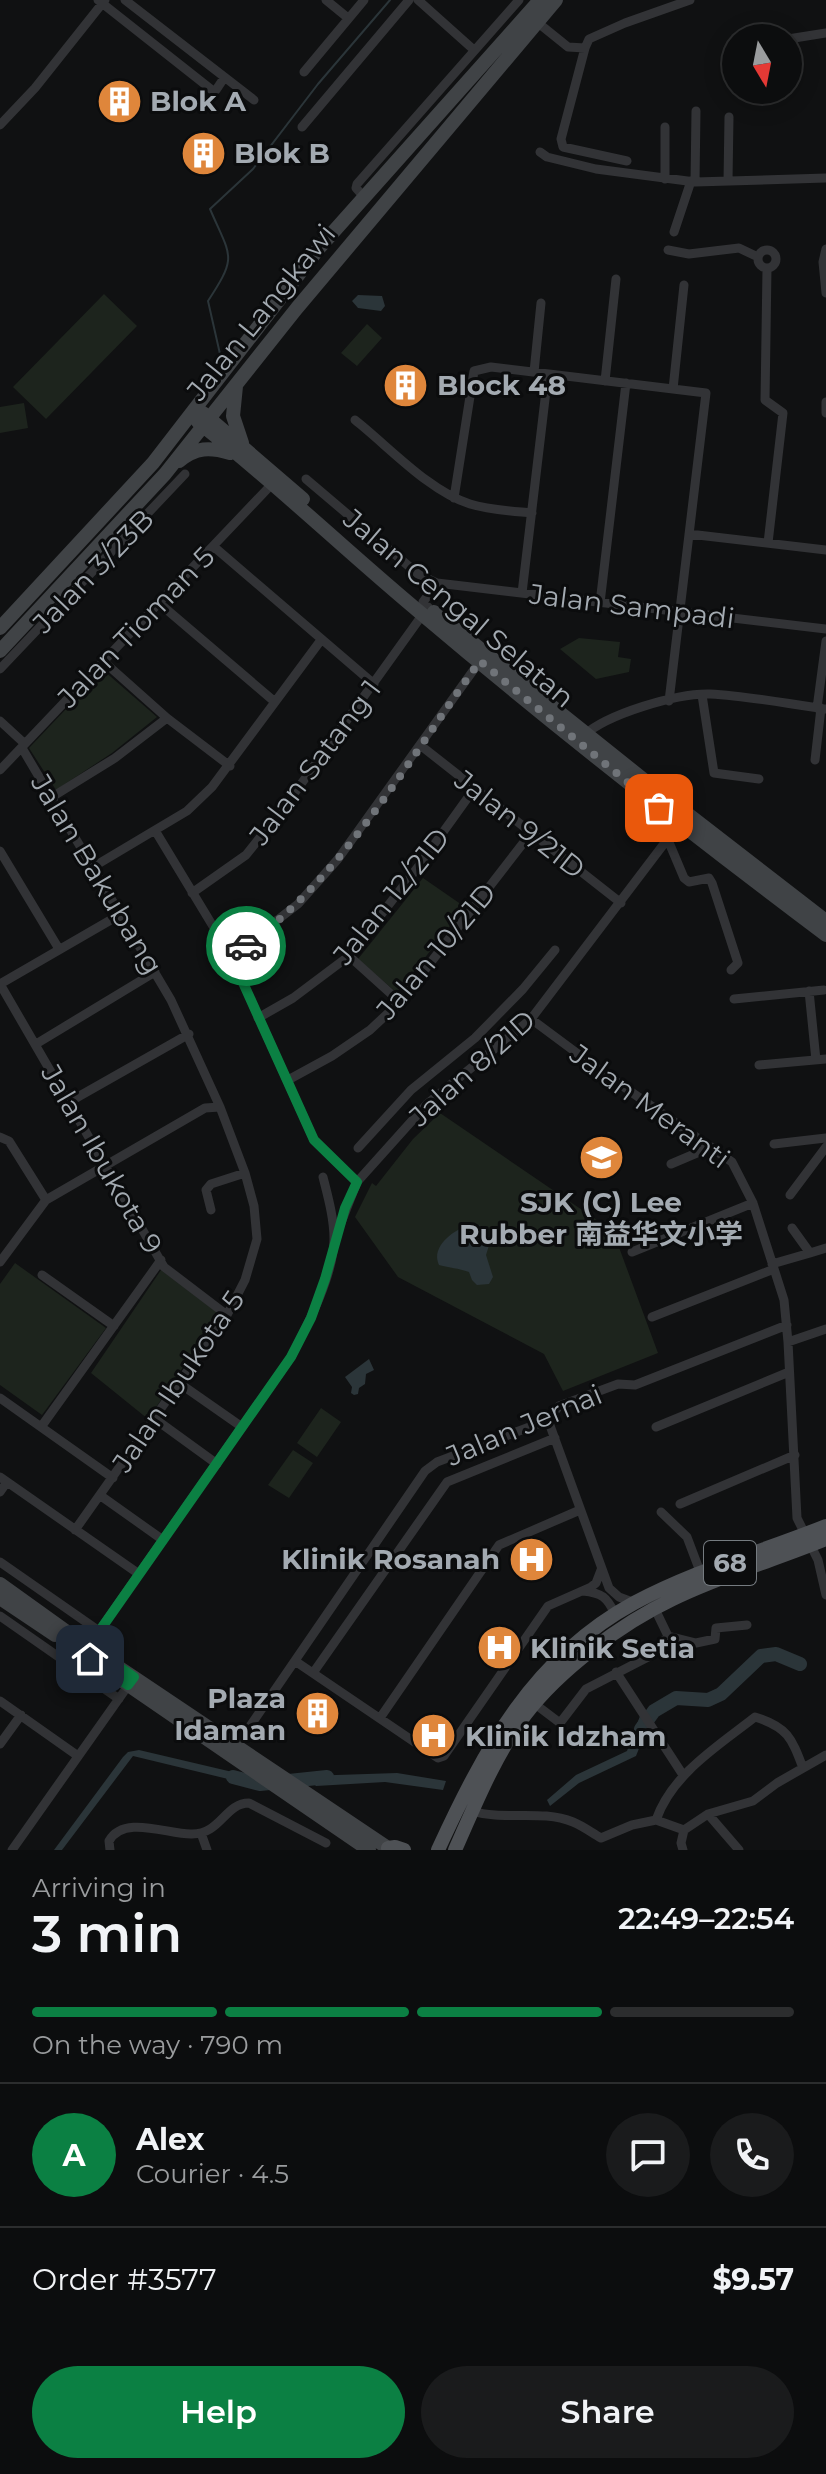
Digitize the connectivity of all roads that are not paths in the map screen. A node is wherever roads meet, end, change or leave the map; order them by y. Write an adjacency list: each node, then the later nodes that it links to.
1 (125, 0): 18 (street)
2 (326, 0): 11 (street)
3 (364, 0): 11 (street)
4 (409, 0): 25 (street)
5 (418, 0): 16 (street)
6 (519, 0): 16 (street)
7 (540, 0): 21 (street, Jalan Langkawi)
8 (556, 0): 12 (street, Jalan Langkawi)
9 (690, 0): 15 (street)
10 (102, 1): 18 (street); 24 (street)
11 (348, 18): 17 (street)
12 (537, 22): 15 (street); 49 (street, Jalan Langkawi)
13 (826, 33): 14 (street)
14 (802, 37)
15 (585, 48): 28 (street)
16 (474, 50): 19 (street)
17 (304, 72)
18 (224, 78): 20 (street)
19 (433, 97): 21 (street); 35 (street)
20 (254, 100)
21 (445, 108): 35 (street, Jalan Langkawi)
22 (696, 111): 34 (street)
23 (729, 117): 33 (street)
24 (0, 125)
25 (302, 127)
26 (665, 127): 32 (street)
27 (540, 152): 30 (street)
28 (599, 155): 29 (street); 30 (street)
29 (627, 161)
30 (596, 169): 32 (street)
31 (826, 178): 33 (street)
32 (665, 179): 34 (street)
33 (728, 181): 34 (street)
34 (693, 182): 36 (street)
35 (364, 197): 53 (street, Jalan Langkawi)
36 (674, 232)
37 (826, 249): 43 (street)
38 (668, 250): 39 (street)
39 (758, 257): 40 (street); 40 (street)
40 (767, 268): 65 (street)
41 (616, 279): 48 (street)
42 (684, 285): 51 (street)
43 (826, 286): 44 (street)
44 (826, 293)
45 (541, 303): 46 (street)
46 (534, 372): 47 (street); 62 (street)
47 (548, 374): 48 (street); 63 (street)
48 (605, 381): 50 (street)
49 (237, 382): 56 (street, Jalan Langkawi); 57 (street)
50 (626, 383): 51 (street); 71 (street)
51 (673, 389): 64 (street)
52 (826, 402): 54 (street)
53 (193, 412): 56 (street, Jalan Cengal Selatan); 74 (street, Jalan Langkawi)
54 (826, 413)
55 (355, 420): 62 (street)
56 (206, 422): 57 (street, Jalan Cengal Selatan); 58 (street, Jalan Langkawi)
57 (241, 452): 58 (street); 61 (street, Jalan Cengal Selatan); 72 (street, Jalan Cengal Selatan)
58 (165, 474): 78 (street, Jalan Langkawi)
59 (185, 474): 81 (street, Jalan 3/23B)
60 (306, 479): 68 (street, Jalan Sampadi)
61 (272, 484): 66 (street, Jalan Tioman 5); 72 (street, Jalan Cengal Selatan)
62 (454, 498): 63 (street)
63 (532, 513): 69 (street)
64 (689, 534): 65 (street); 73 (street)
65 (768, 543): 67 (street)
66 (213, 546): 70 (street, Jalan Tioman 5); 76 (street)
67 (826, 550)
68 (437, 583): 69 (street, Jalan Sampadi); 72 (street)
69 (522, 593): 71 (street, Jalan Sampadi)
70 (159, 603): 79 (street, Jalan Tioman 5); 85 (street)
71 (600, 603): 73 (street, Jalan Sampadi)
72 (424, 608): 80 (street, Jalan Cengal Selatan); 82 (street, Jalan Satang 1); 89 (street, Jalan Cengal Selatan)
73 (680, 612): 75 (street, Jalan Sampadi); 84 (street)
74 (0, 628)
75 (826, 629)
76 (321, 640): 82 (street); 85 (street)
77 (826, 641): 86 (street)
78 (0, 651)
79 (103, 661): 87 (street); 91 (street, Jalan Tioman 5)
80 (480, 661): 89 (street, Jalan Cengal Selatan); 90 (street)
81 (0, 669)
82 (374, 684): 105 (street, Jalan Satang 1)
83 (702, 695): 84 (street); 86 (street); 95 (street)
84 (669, 701): 89 (street)
85 (275, 702): 93 (street)
86 (822, 708): 92 (street)
87 (167, 718): 93 (street); 97 (street)
88 (0, 721): 91 (street, Jalan Bakubang)
89 (582, 738): 98 (street, Jalan Cengal Selatan); 100 (street, Jalan Cengal Selatan)
90 (420, 745): 96 (street, Jalan 9/21D); 112 (street)
91 (23, 746): 94 (street, Jalan Tioman 5); 97 (street, Jalan Bakubang)
92 (815, 760)
93 (230, 766): 99 (street)
94 (0, 770)
95 (759, 779)
96 (474, 789): 101 (street, Jalan 9/21D); 113 (street, Jalan 12/21D)
97 (52, 797): 104 (street, Jalan Bakubang)
98 (679, 824): 100 (street, Jalan Cengal Selatan); 102 (street, Jalan 8/21D)
99 (156, 832): 104 (street); 105 (street)
100 (700, 832): 108 (street); 109 (street)
101 (531, 833): 106 (street, Jalan 9/21D); 121 (street, Jalan 10/21D)
102 (668, 840): 106 (street, Jalan 8/21D); 114 (street)
103 (0, 851): 110 (street)
104 (93, 867): 107 (street, Jalan Bakubang)
105 (192, 893): 112 (street)
106 (621, 903): 123 (street, Jalan 8/21D)
107 (121, 914): 110 (street); 115 (street, Jalan Bakubang)
108 (826, 921)
109 (826, 935)
110 (59, 949): 116 (street)
111 (555, 950): 129 (street)
112 (231, 956): 122 (street)
113 (349, 956): 121 (street); 122 (street, Jalan 12/21D)
114 (731, 970)
115 (155, 972): 120 (street, Jalan Bakubang); 125 (street)
116 (0, 984): 125 (street, Jalan Ibukota 9)
117 (824, 990): 118 (street)
118 (809, 991): 119 (street); 126 (street)
119 (734, 999)
120 (171, 1000): 124 (street, Jalan Ibukota 5)
121 (400, 1002): 128 (street, Jalan 10/21D)
122 (258, 1018): 128 (street)
123 (531, 1019): 131 (street, Jalan 8/21D); 136 (street, Jalan Meranti)
124 (189, 1034): 130 (street); 132 (street, Jalan Ibukota 5)
125 (36, 1044): 130 (street, Jalan Ibukota 9)
126 (821, 1060): 127 (street)
127 (759, 1065)
128 (288, 1080): 143 (street)
129 (410, 1091): 131 (street); 138 (street)
130 (69, 1102): 140 (street, Jalan Ibukota 9)
131 (426, 1105): 143 (street, Jalan 8/21D)
132 (220, 1107): 140 (street); 141 (street, Jalan Ibukota 5)
133 (0, 1137): 145 (street)
134 (826, 1138): 135 (street)
135 (774, 1144)
136 (711, 1147): 139 (street); 146 (street, Jalan Meranti)
137 (826, 1147): 144 (street)
138 (358, 1148)
139 (671, 1164)
140 (105, 1165): 145 (street); 153 (street, Jalan Ibukota 9)
141 (245, 1173): 147 (street); 157 (street, Jalan Ibukota 5)
142 (323, 1177): 149 (street)
143 (357, 1182): 149 (street, Jalan 8/21D)
144 (790, 1195)
145 (46, 1200): 154 (street)
146 (753, 1203): 151 (street); 155 (street, Jalan Meranti)
147 (211, 1210)
148 (792, 1228): 152 (street)
149 (334, 1241): 169 (street, Jalan 8/21D)
150 (826, 1248): 152 (street)
151 (632, 1252)
152 (810, 1253): 155 (street)
153 (161, 1260): 157 (street, Jalan Ibukota 9); 160 (street)
154 (0, 1262)
155 (773, 1267): 158 (street); 159 (street, Jalan Meranti)
156 (42, 1275): 160 (street)
157 (227, 1315): 164 (street, Jalan Ibukota 5)
158 (652, 1317)
159 (787, 1325): 162 (street, Jalan Meranti); 167 (street, Jalan Jernai)
160 (114, 1326): 168 (street)
161 (826, 1329): 162 (street)
162 (788, 1342): 163 (street, Jalan Meranti)
163 (789, 1372): 170 (street); 172 (street, Jalan Meranti)
164 (179, 1383): 166 (street, Jalan Ibukota 5); 169 (street)
165 (0, 1398): 168 (street)
166 (155, 1419): 173 (street); 174 (street, Jalan Ibukota 5)
167 (548, 1420): 171 (street); 203 (street, Jalan Jernai)
168 (41, 1427): 174 (street)
169 (242, 1427): 173 (street, Jalan 8/21D)
170 (656, 1427)
171 (555, 1438): 179 (street); 205 (street)
172 (795, 1455): 178 (street); 185 (street, Jalan Meranti)
173 (217, 1464): 184 (street, Jalan 8/21D)
174 (113, 1478): 177 (street, Jalan Ibukota 5)
175 (4, 1479): 176 (street); 182 (street)
176 (0, 1492)
177 (101, 1496): 182 (street, Jalan Ibukota 5); 184 (street)
178 (680, 1504)
179 (580, 1510): 187 (street); 211 (street)
180 (661, 1512): 189 (street)
181 (826, 1526): 185 (main road, 68)
182 (75, 1530): 188 (street)
183 (826, 1539): 185 (main road, 68)
184 (163, 1540): 188 (street, Jalan 8/21D)
185 (807, 1540): 189 (main road, 68); 192 (street, Jalan Meranti); 194 (main road, 68)
186 (0, 1562): 200 (street)
187 (601, 1570): 191 (street); 195 (street)
188 (139, 1574): 200 (street, Jalan 8/21D)
189 (701, 1574): 195 (main road, 68)
190 (0, 1584): 202 (street)
191 (583, 1591): 197 (street); 211 (street)
192 (826, 1595)
193 (0, 1598): 202 (street)
194 (672, 1599): 196 (main road, 68); 197 (main road)
195 (635, 1603): 197 (main road, 68)
196 (655, 1609): 201 (street); 209 (main road, 68)
197 (615, 1614): 225 (main road, 68)
198 (0, 1616): 207 (street)
199 (747, 1625): 201 (street)
200 (99, 1631): 202 (street, Jalan 8/21D)
201 (668, 1636): 204 (street)
202 (86, 1650): 206 (street)
203 (295, 1661): 205 (street); 213 (street, Jalan Jernai)
204 (616, 1672): 209 (street); 217 (street)
205 (313, 1673): 211 (street)
206 (131, 1681): 207 (street); 213 (street)
207 (119, 1699): 215 (street)
208 (0, 1701): 210 (street)
209 (535, 1704): 219 (main road, 68)
210 (21, 1715): 212 (street); 215 (street)
211 (380, 1718)
212 (0, 1744)
213 (234, 1751): 218 (street); 218 (street)
214 (826, 1755): 216 (street)
215 (78, 1756): 228 (street)
216 (803, 1768): 217 (street); 220 (street)
217 (683, 1775): 221 (street)
218 (303, 1798): 222 (street)
219 (472, 1811): 221 (street); 234 (main road, 68)
220 (708, 1814): 223 (street); 236 (street)
221 (656, 1820): 223 (street)
222 (341, 1823): 226 (street); 227 (street); 231 (street)
223 (684, 1830): 235 (street)
224 (201, 1833): 226 (street); 229 (street); 230 (street)
225 (440, 1845): 233 (main road)
226 (327, 1846)
227 (390, 1849): 232 (main road)
228 (12, 1850)
229 (110, 1850)
230 (207, 1850)
231 (369, 1850)
232 (404, 1850)
233 (422, 1850)
234 (455, 1850)
235 (683, 1850)
236 (739, 1850)

